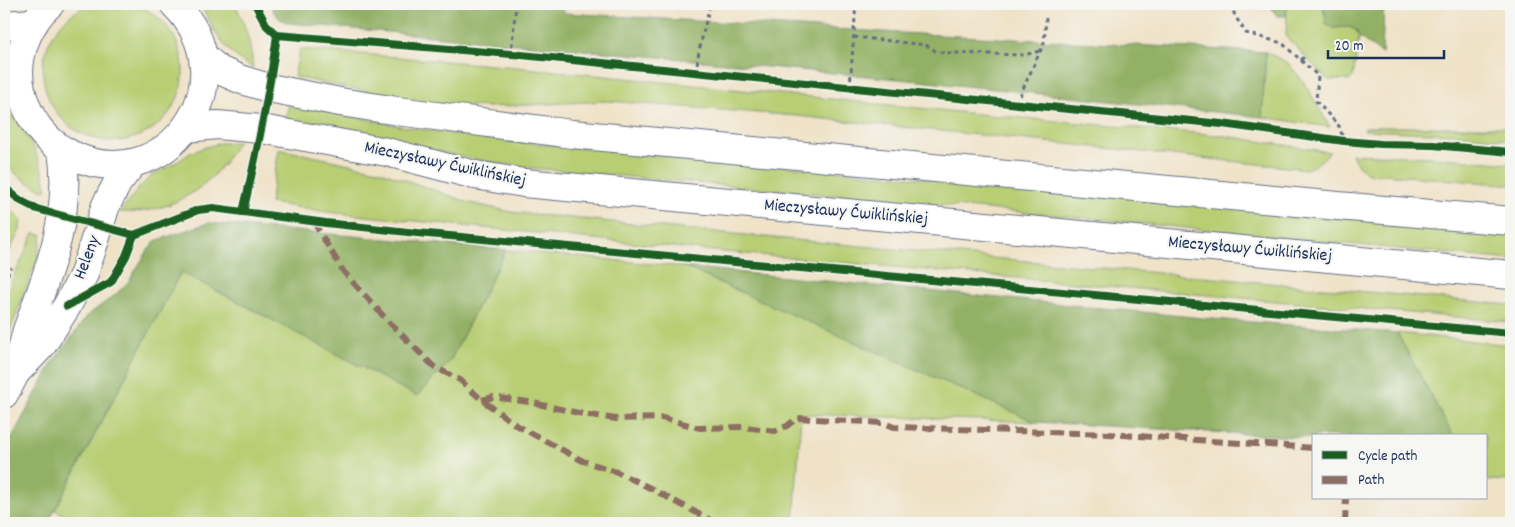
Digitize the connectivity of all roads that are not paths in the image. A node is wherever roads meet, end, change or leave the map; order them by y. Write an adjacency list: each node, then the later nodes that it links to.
1 (174, 4): 4 (street)
2 (42, 13): 3 (street); 5 (street)
3 (4, 25)
4 (204, 57): 6 (street); 9 (street)
5 (14, 94): 7 (street)
6 (186, 128): 8 (street); 10 (street, Mieczysławy Ćwiklińskiej)
7 (62, 150): 8 (street); 11 (street, Heleny)
8 (133, 163): 11 (street, Heleny)
9 (1511, 221)
10 (1511, 275)
11 (10, 383)

